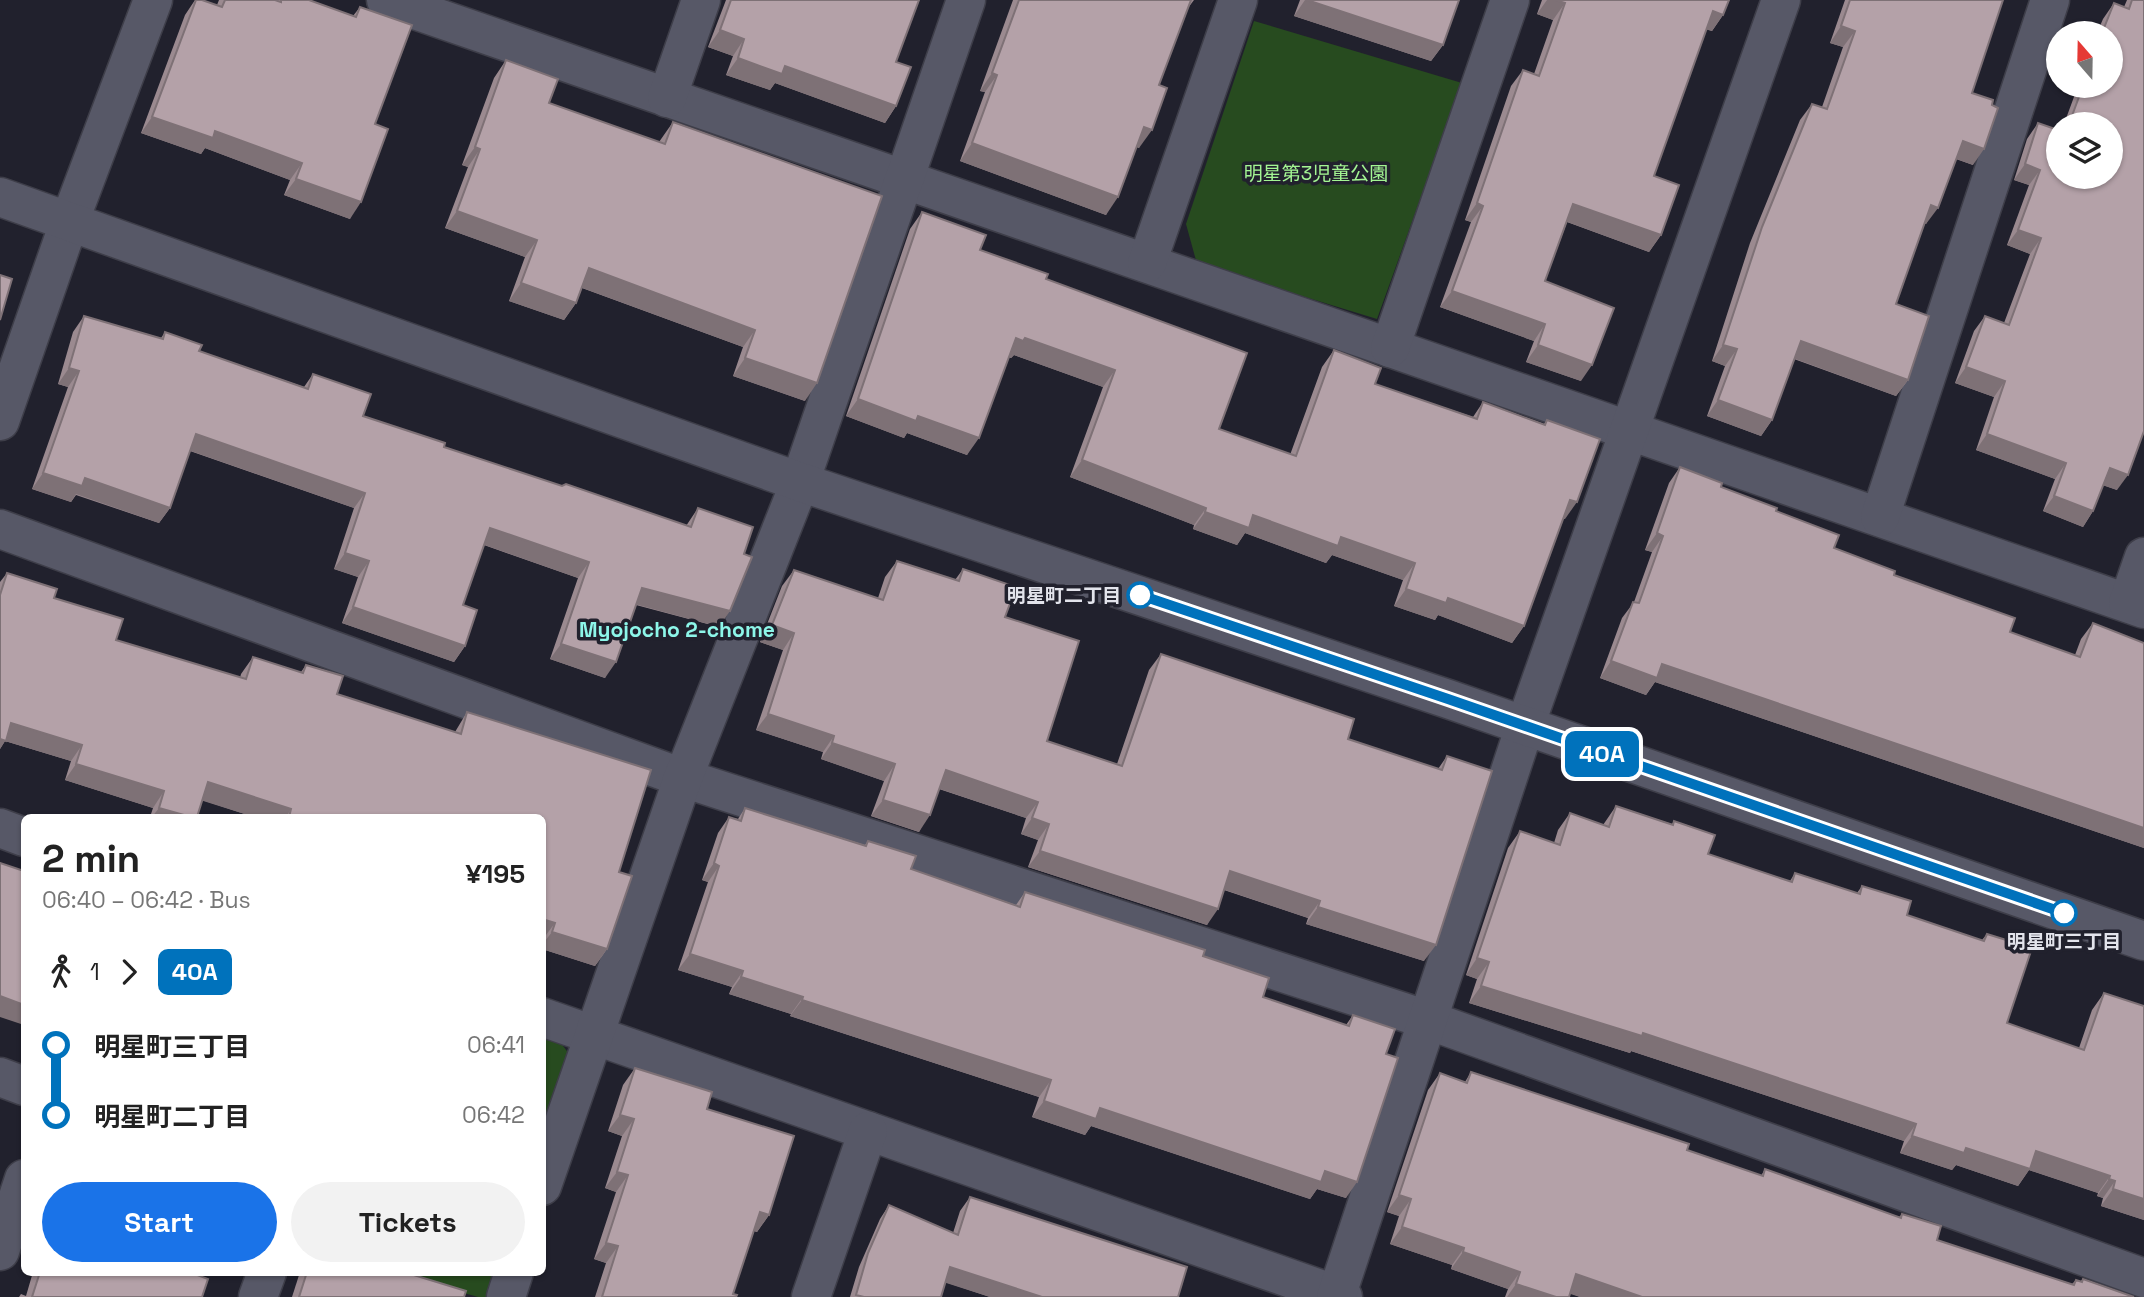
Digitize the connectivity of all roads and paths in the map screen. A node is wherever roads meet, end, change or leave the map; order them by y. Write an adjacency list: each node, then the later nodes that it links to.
1 (153, 0): 12 (street)
2 (701, 0): 9 (street)
3 (966, 0): 10 (street)
4 (1238, 0): 13 (street)
5 (1510, 0): 14 (street)
6 (1781, 0): 16 (street)
7 (2050, 0): 18 (street)
8 (409, 4): 9 (street)
9 (667, 98): 10 (street)
10 (905, 181): 13 (street); 17 (street)
11 (0, 197): 12 (street)
12 (70, 220): 15 (street); 17 (street)
13 (1147, 264): 14 (street)
14 (1390, 348): 16 (street)
15 (0, 421)
16 (1629, 430): 18 (street); 22 (street)
17 (800, 482): 22 (street); 23 (street)
18 (1880, 517): 21 (street)
19 (0, 529): 23 (street)
20 (2144, 557): 21 (street)
21 (2136, 606)
22 (1525, 726): 26 (street); 28 (street)
23 (683, 778): 28 (street); 29 (street)
24 (0, 828): 25 (street)
25 (21, 835)
26 (2144, 941)
27 (546, 1018): 29 (street)
28 (1428, 1020): 38 (street); 39 (street)
29 (592, 1034): 32 (street); 33 (street)
30 (0, 1077): 31 (street)
31 (21, 1085)
32 (868, 1131): 39 (street); 42 (street)
33 (546, 1174)
34 (21, 1187): 35 (street)
35 (0, 1251)
36 (266, 1276): 40 (street)
37 (513, 1276): 41 (street)
38 (2144, 1278)
39 (1339, 1296)
40 (258, 1297)
41 (506, 1297)
42 (811, 1297)

